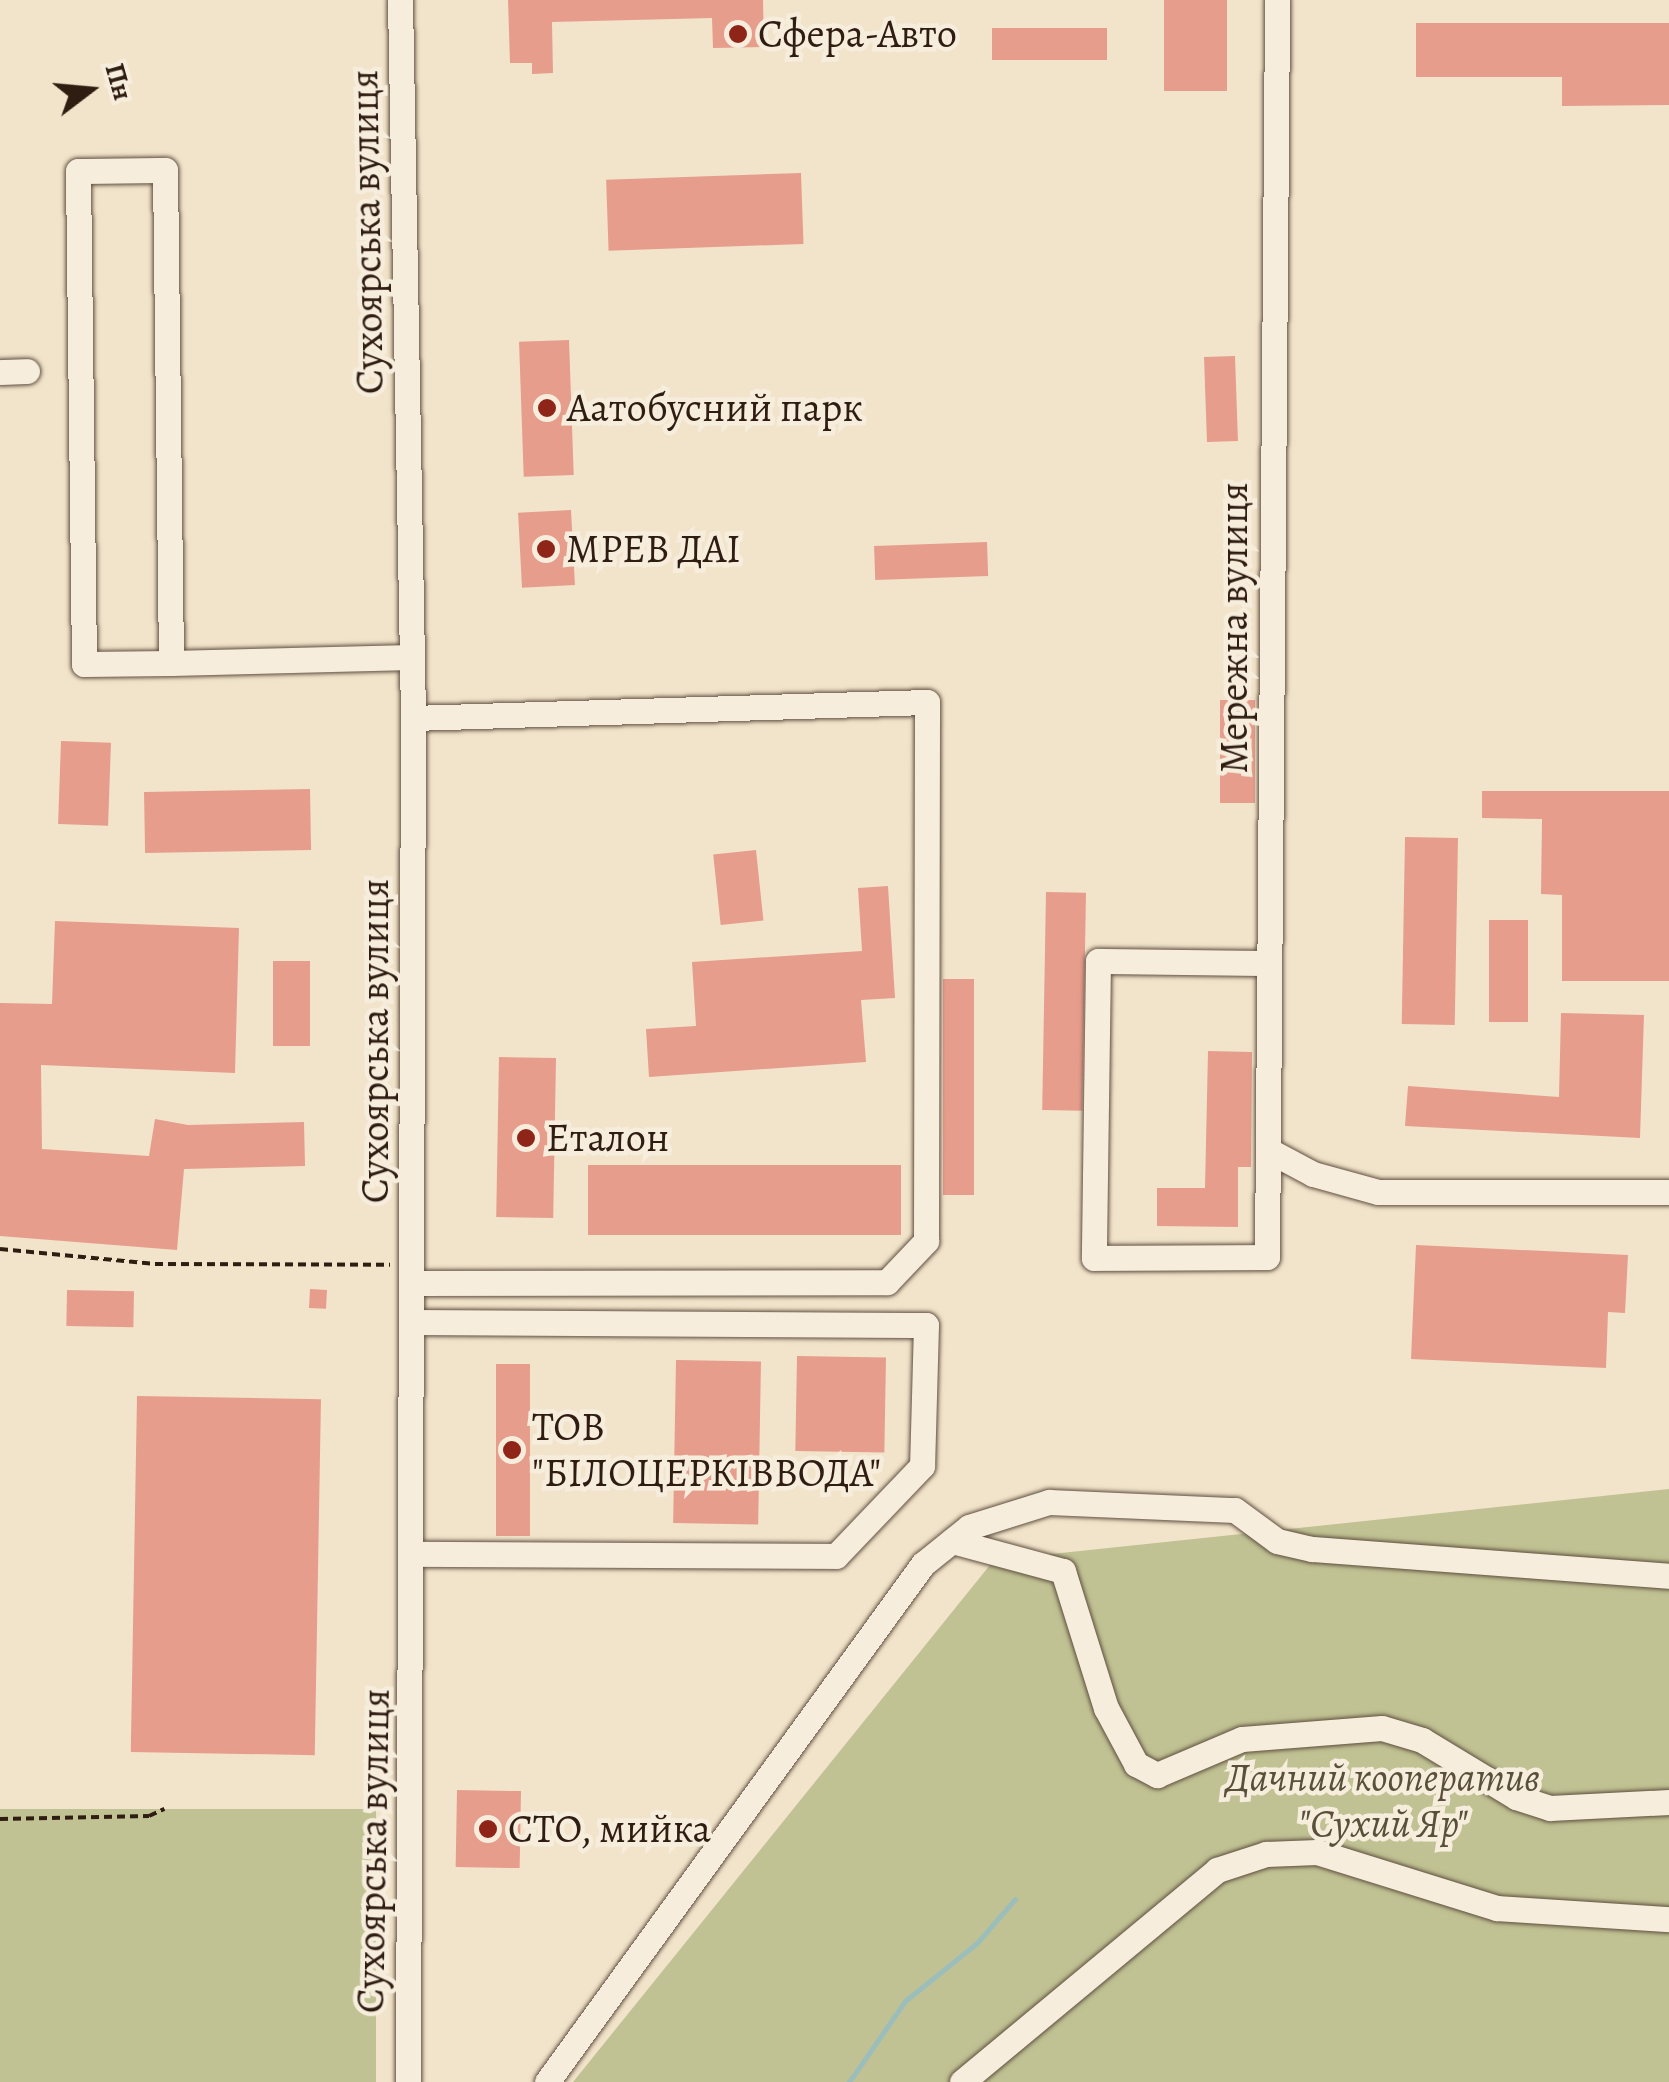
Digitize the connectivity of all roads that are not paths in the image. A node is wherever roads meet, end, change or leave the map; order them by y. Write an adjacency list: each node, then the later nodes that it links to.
1 (400, 0): 5 (street, Сухоярська вулиця)
2 (1277, 0): 8 (street, Мережна вулиця)
3 (27, 371): 4 (street)
4 (0, 372)
5 (412, 657): 6 (street); 7 (street, Сухоярська вулиця)
6 (171, 663): 6 (street)
7 (413, 718): 11 (street, Сухоярська вулиця); 11 (street)
8 (1269, 963): 9 (street, Мережна вулиця); 9 (street, Мережна вулиця)
9 (1268, 1150): 10 (street)
10 (1669, 1192)
11 (412, 1274): 12 (street, Сухоярська вулиця)
12 (412, 1322): 14 (street, Сухоярська вулиця); 14 (street)
13 (952, 1540): 15 (street); 16 (street); 19 (street)
14 (414, 1554): 18 (street, Сухоярська вулиця)
15 (1669, 1576)
16 (1669, 1802)
17 (1669, 1919): 20 (street)
18 (414, 2078)
19 (548, 2082)
20 (962, 2082)

